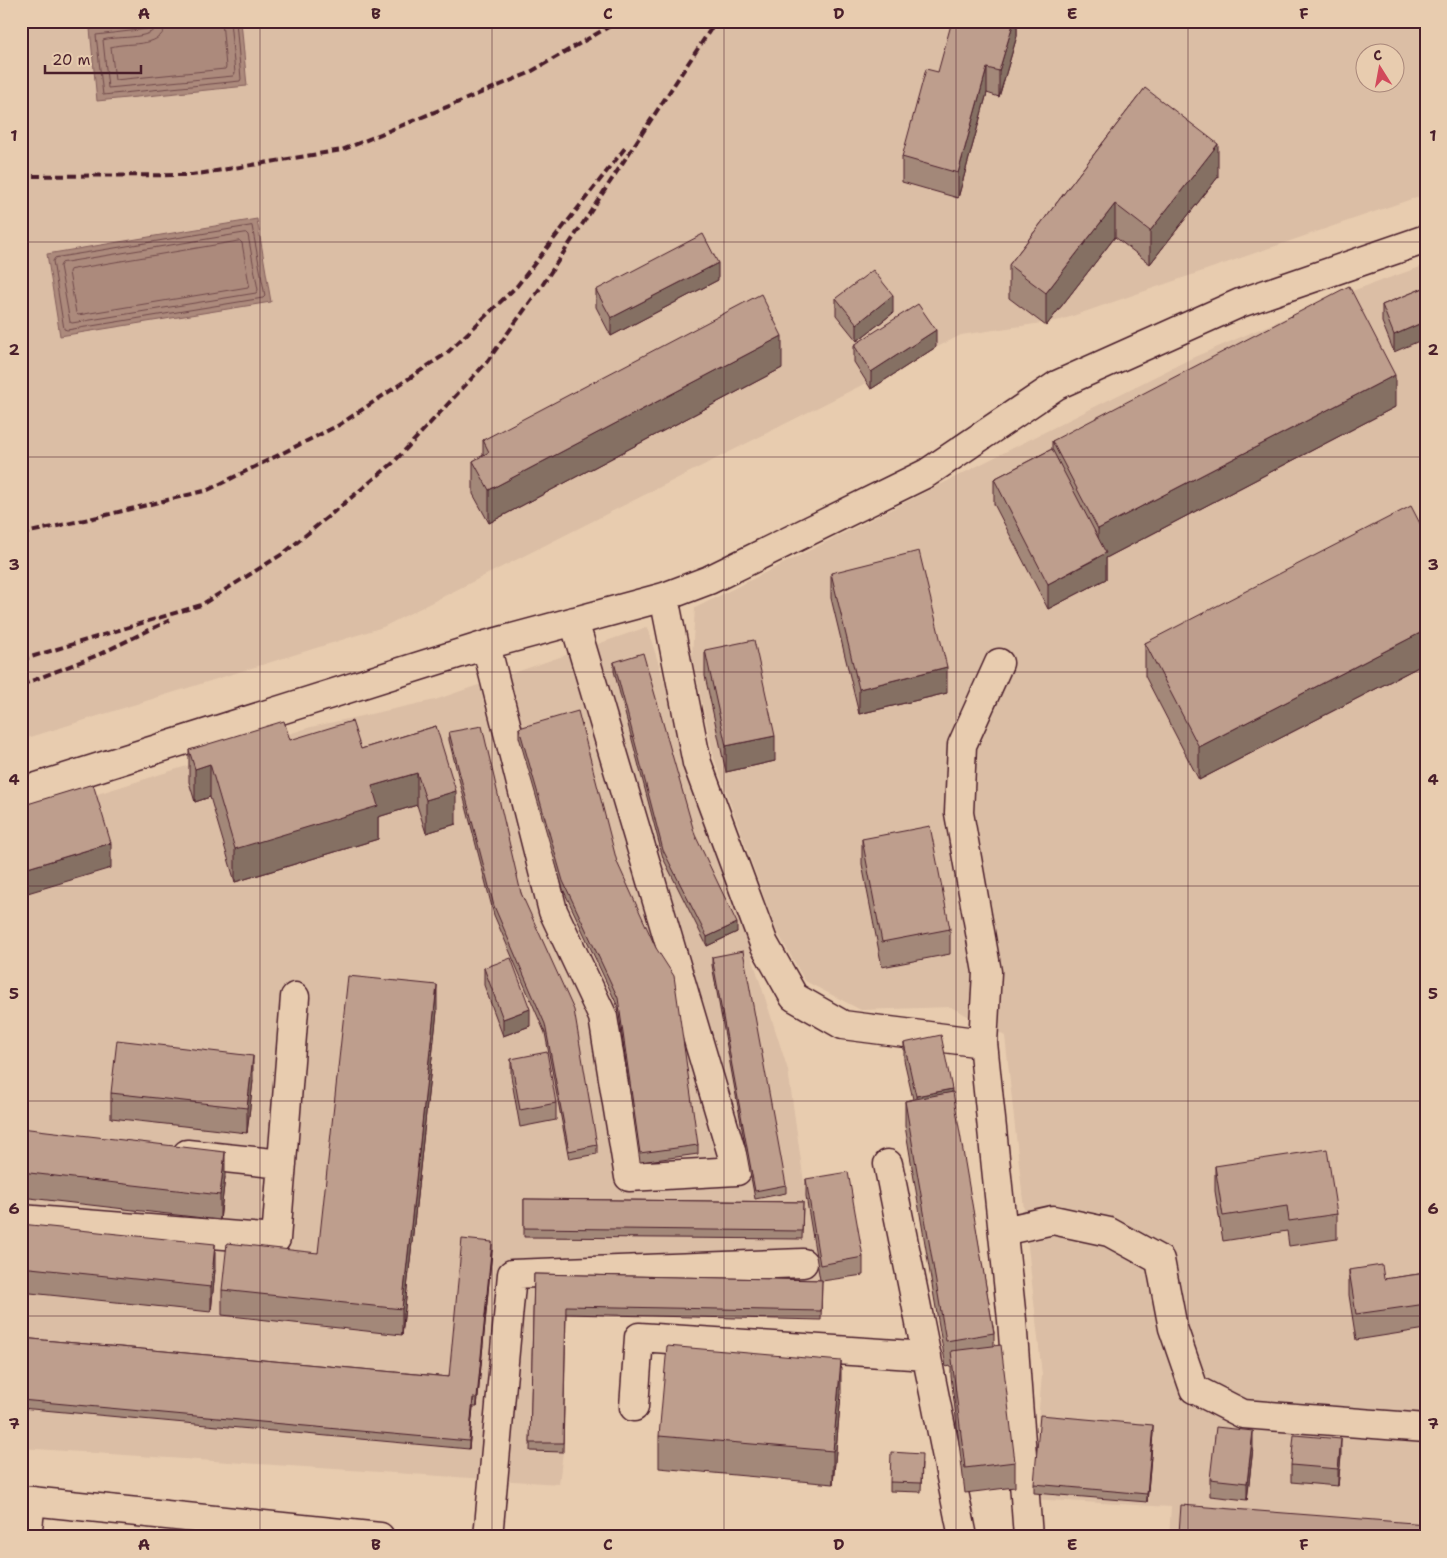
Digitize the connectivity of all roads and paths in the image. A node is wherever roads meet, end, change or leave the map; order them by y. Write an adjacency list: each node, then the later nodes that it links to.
1 (1426, 239): 2 (street)
2 (664, 596): 3 (street); 8 (street)
3 (574, 621): 4 (street); 4 (street)
4 (486, 645): 6 (street)
5 (999, 663): 8 (street)
6 (21, 792)
7 (295, 997): 10 (street)
8 (983, 1043): 13 (street)
9 (166, 1152): 10 (street)
10 (282, 1164): 12 (street)
11 (888, 1164): 15 (street)
12 (21, 1219)
13 (1003, 1231): 17 (street); 23 (street)
14 (803, 1263): 21 (street)
15 (927, 1356): 16 (street); 22 (street)
16 (634, 1407)
17 (1426, 1428)
18 (26, 1501): 19 (street); 20 (street)
19 (27, 1537)
20 (380, 1537)
21 (488, 1537)
22 (964, 1537)
23 (1028, 1537)

